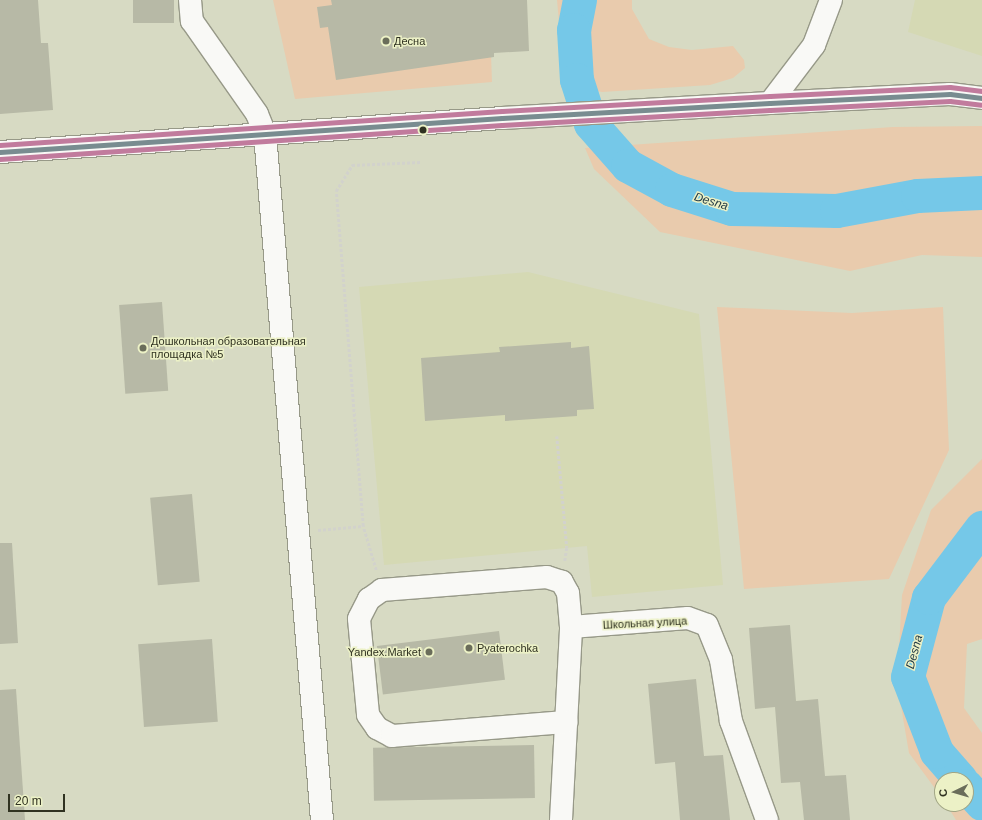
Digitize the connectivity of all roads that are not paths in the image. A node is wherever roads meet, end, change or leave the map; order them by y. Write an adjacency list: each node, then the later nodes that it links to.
1 (190, 0): 5 (street)
2 (831, 0): 4 (street)
3 (982, 98): 4 (street)
4 (770, 103): 5 (street)
5 (265, 134): 6 (street); 9 (street)
6 (0, 152)
7 (571, 627): 8 (street); 8 (street); 11 (street, Школьная улица)
8 (566, 722): 10 (street)
9 (322, 820)
10 (561, 820)
11 (767, 820)

